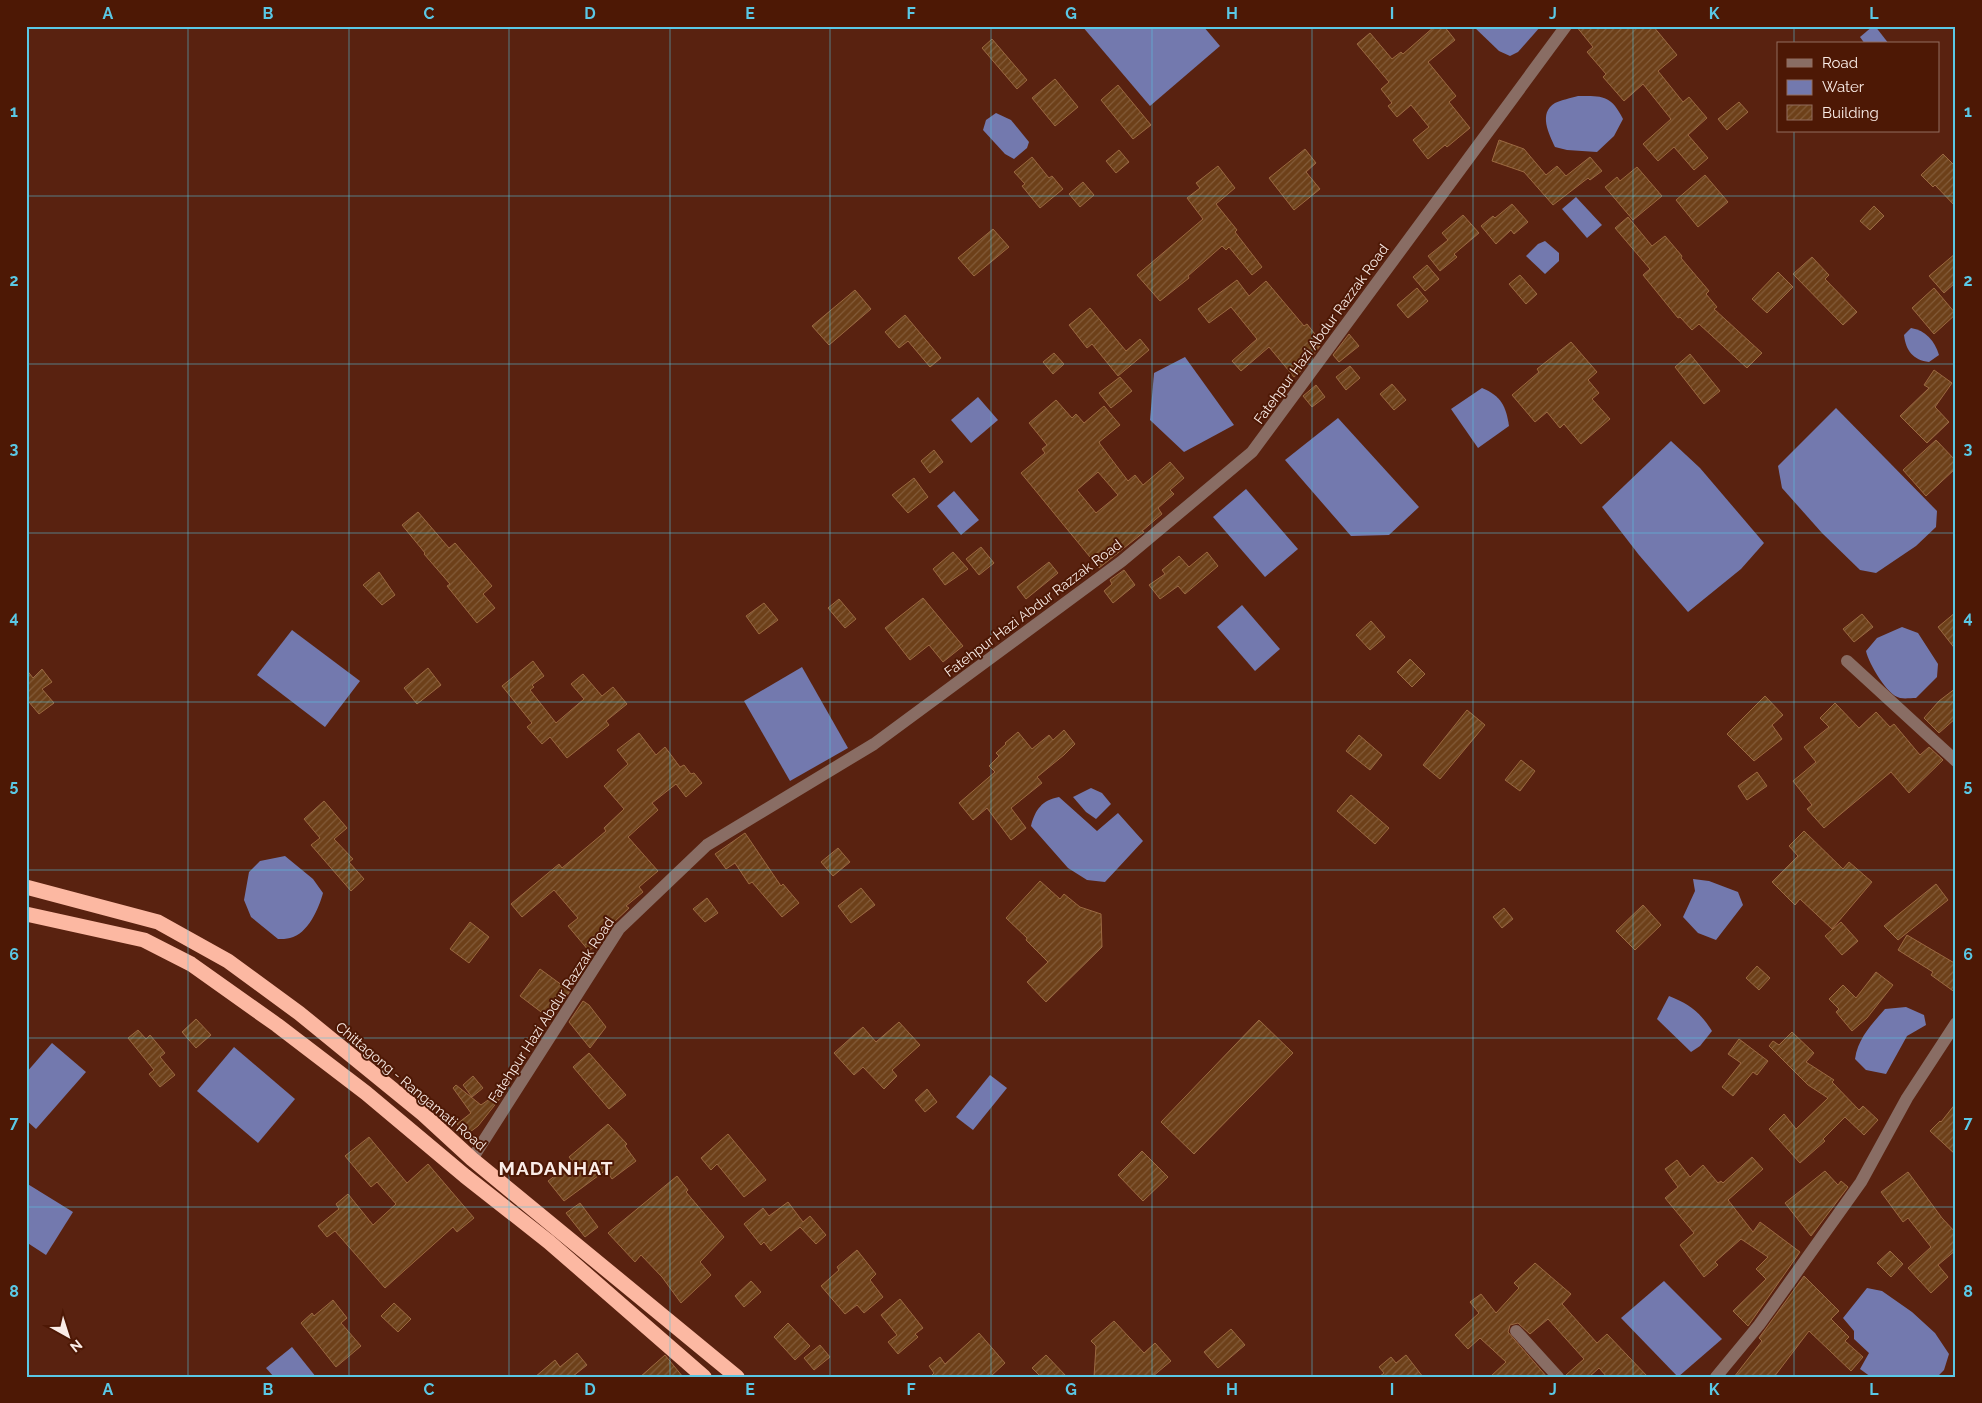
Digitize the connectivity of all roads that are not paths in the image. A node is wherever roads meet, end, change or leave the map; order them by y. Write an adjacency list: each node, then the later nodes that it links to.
1 (1566, 26): 7 (street, Fatehpur Hazi Abdur Razzak Road)
2 (1846, 661): 3 (street)
3 (1956, 761)
4 (26, 887): 7 (highway, Chittagong - Rangamati Road)
5 (26, 914): 9 (highway)
6 (1956, 1023): 12 (street)
7 (472, 1159): 10 (highway, Chittagong - Rangamati Road)
8 (1516, 1330): 11 (street)
9 (704, 1377)
10 (737, 1377)
11 (1558, 1377)
12 (1716, 1377)

